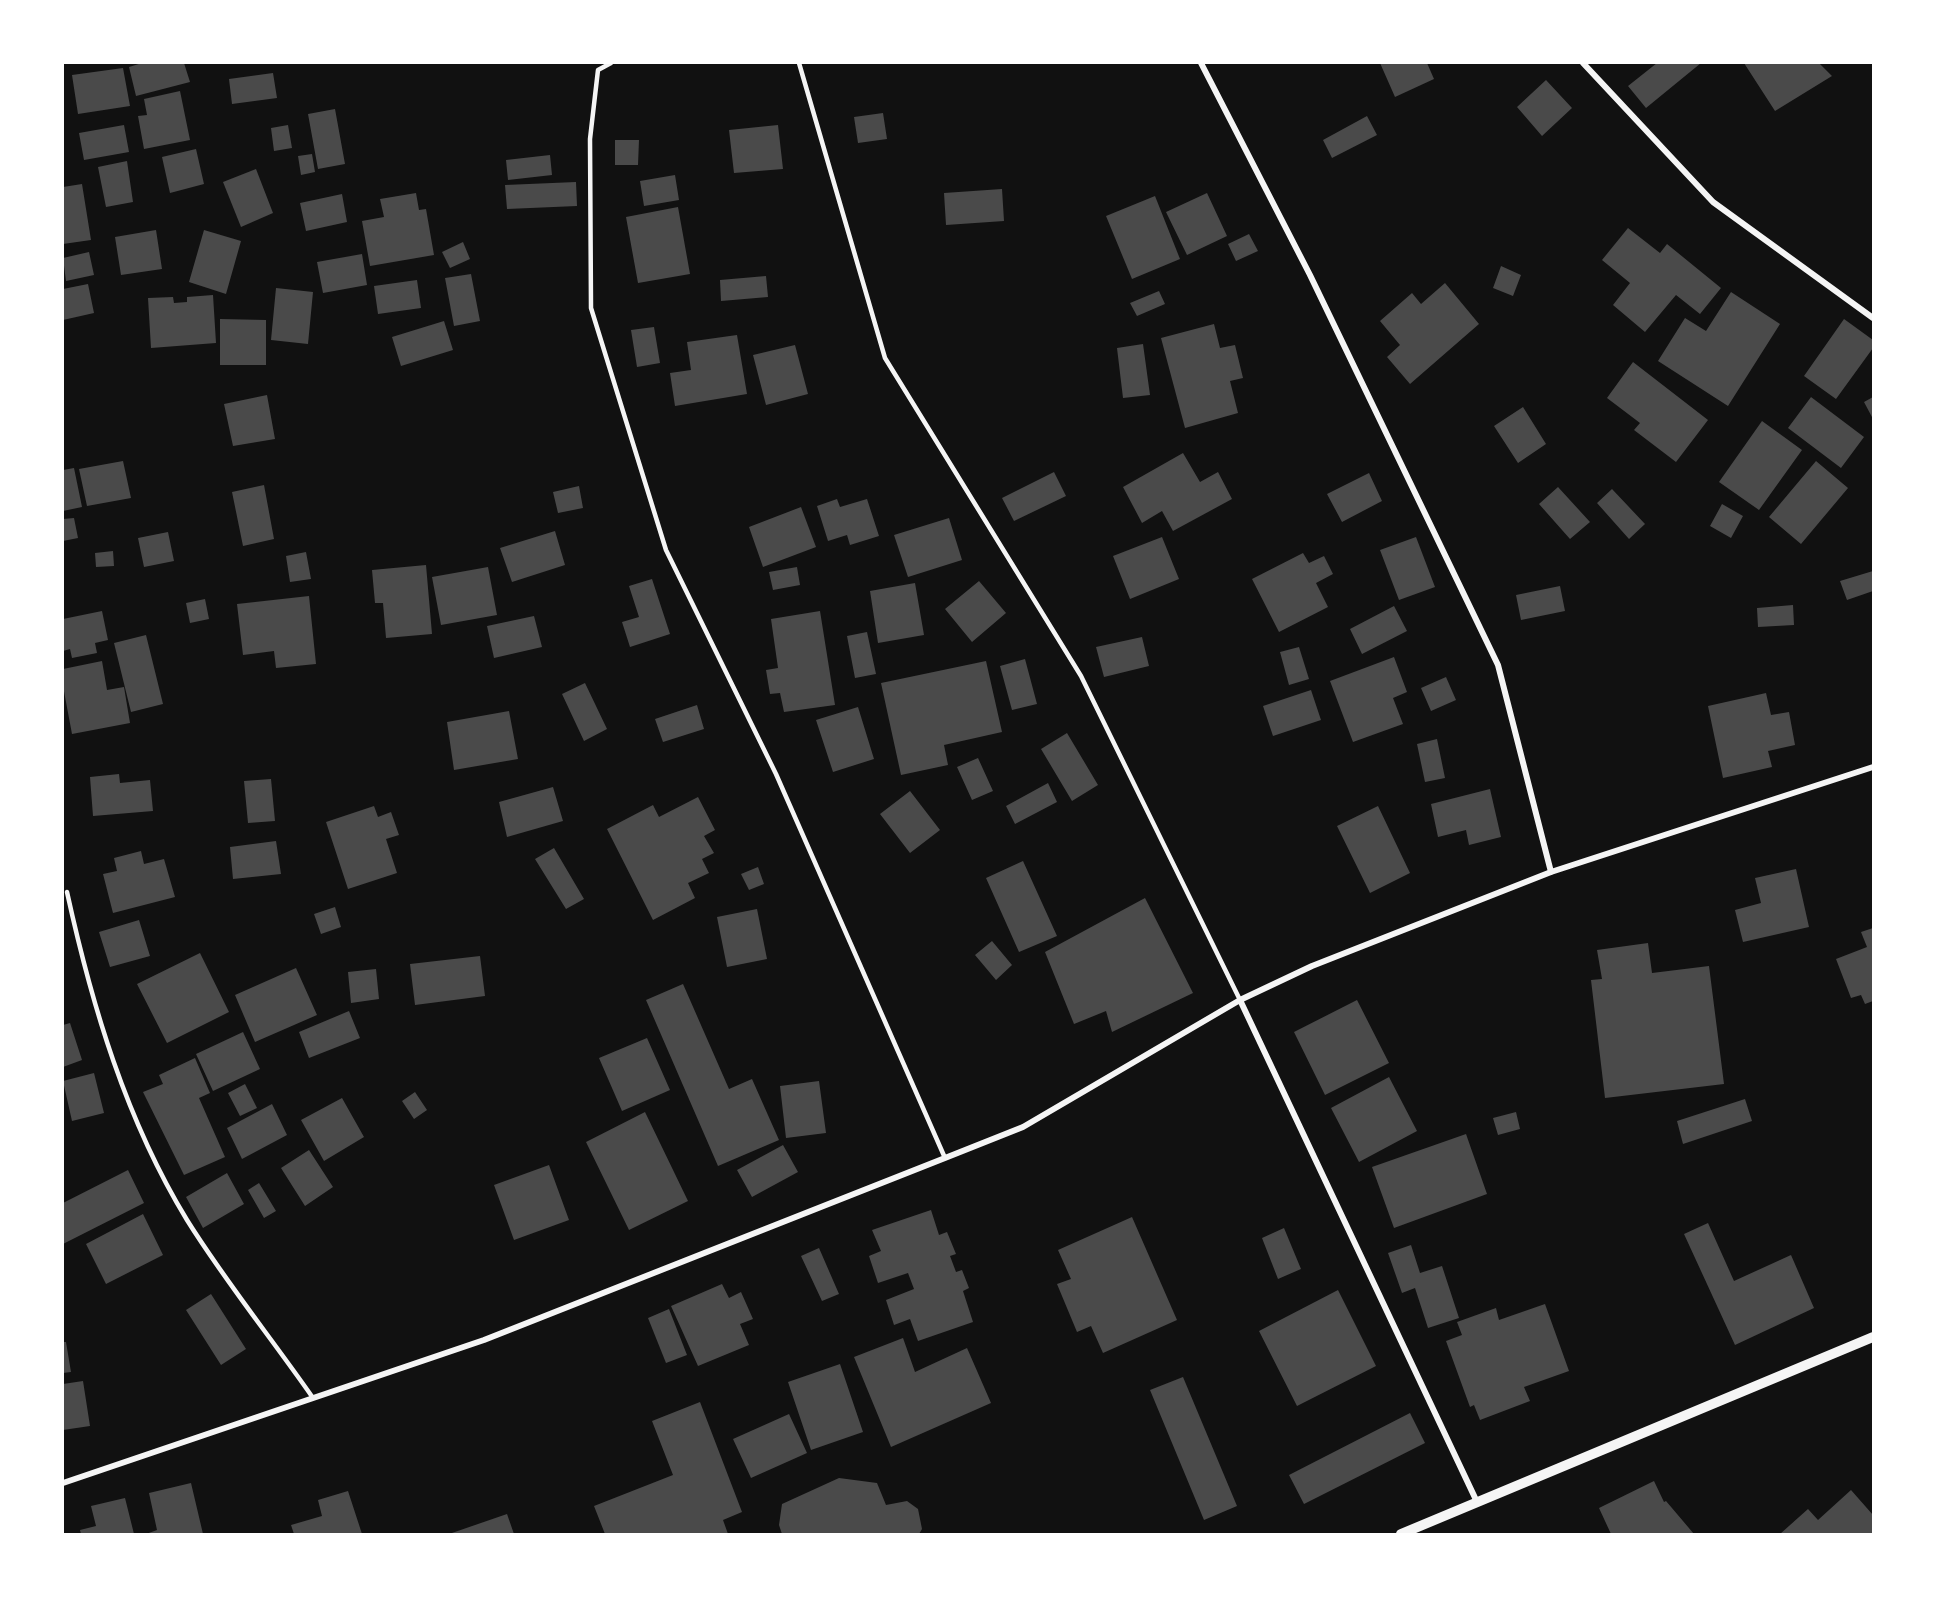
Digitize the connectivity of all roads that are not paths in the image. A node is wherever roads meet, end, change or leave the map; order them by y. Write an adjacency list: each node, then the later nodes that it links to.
1 (611, 63): 10 (lane)
2 (799, 63): 9 (lane)
3 (1201, 63): 7 (street)
4 (1583, 63): 5 (street)
5 (1873, 318)
6 (1873, 767): 7 (street)
7 (1551, 872): 9 (street)
8 (67, 892): 12 (lane)
9 (1240, 1000): 10 (street); 14 (street)
10 (945, 1158): 12 (street)
11 (1873, 1337): 14 (street)
12 (313, 1398): 13 (street)
13 (63, 1484)
14 (1477, 1502): 15 (street)
15 (1401, 1534)

